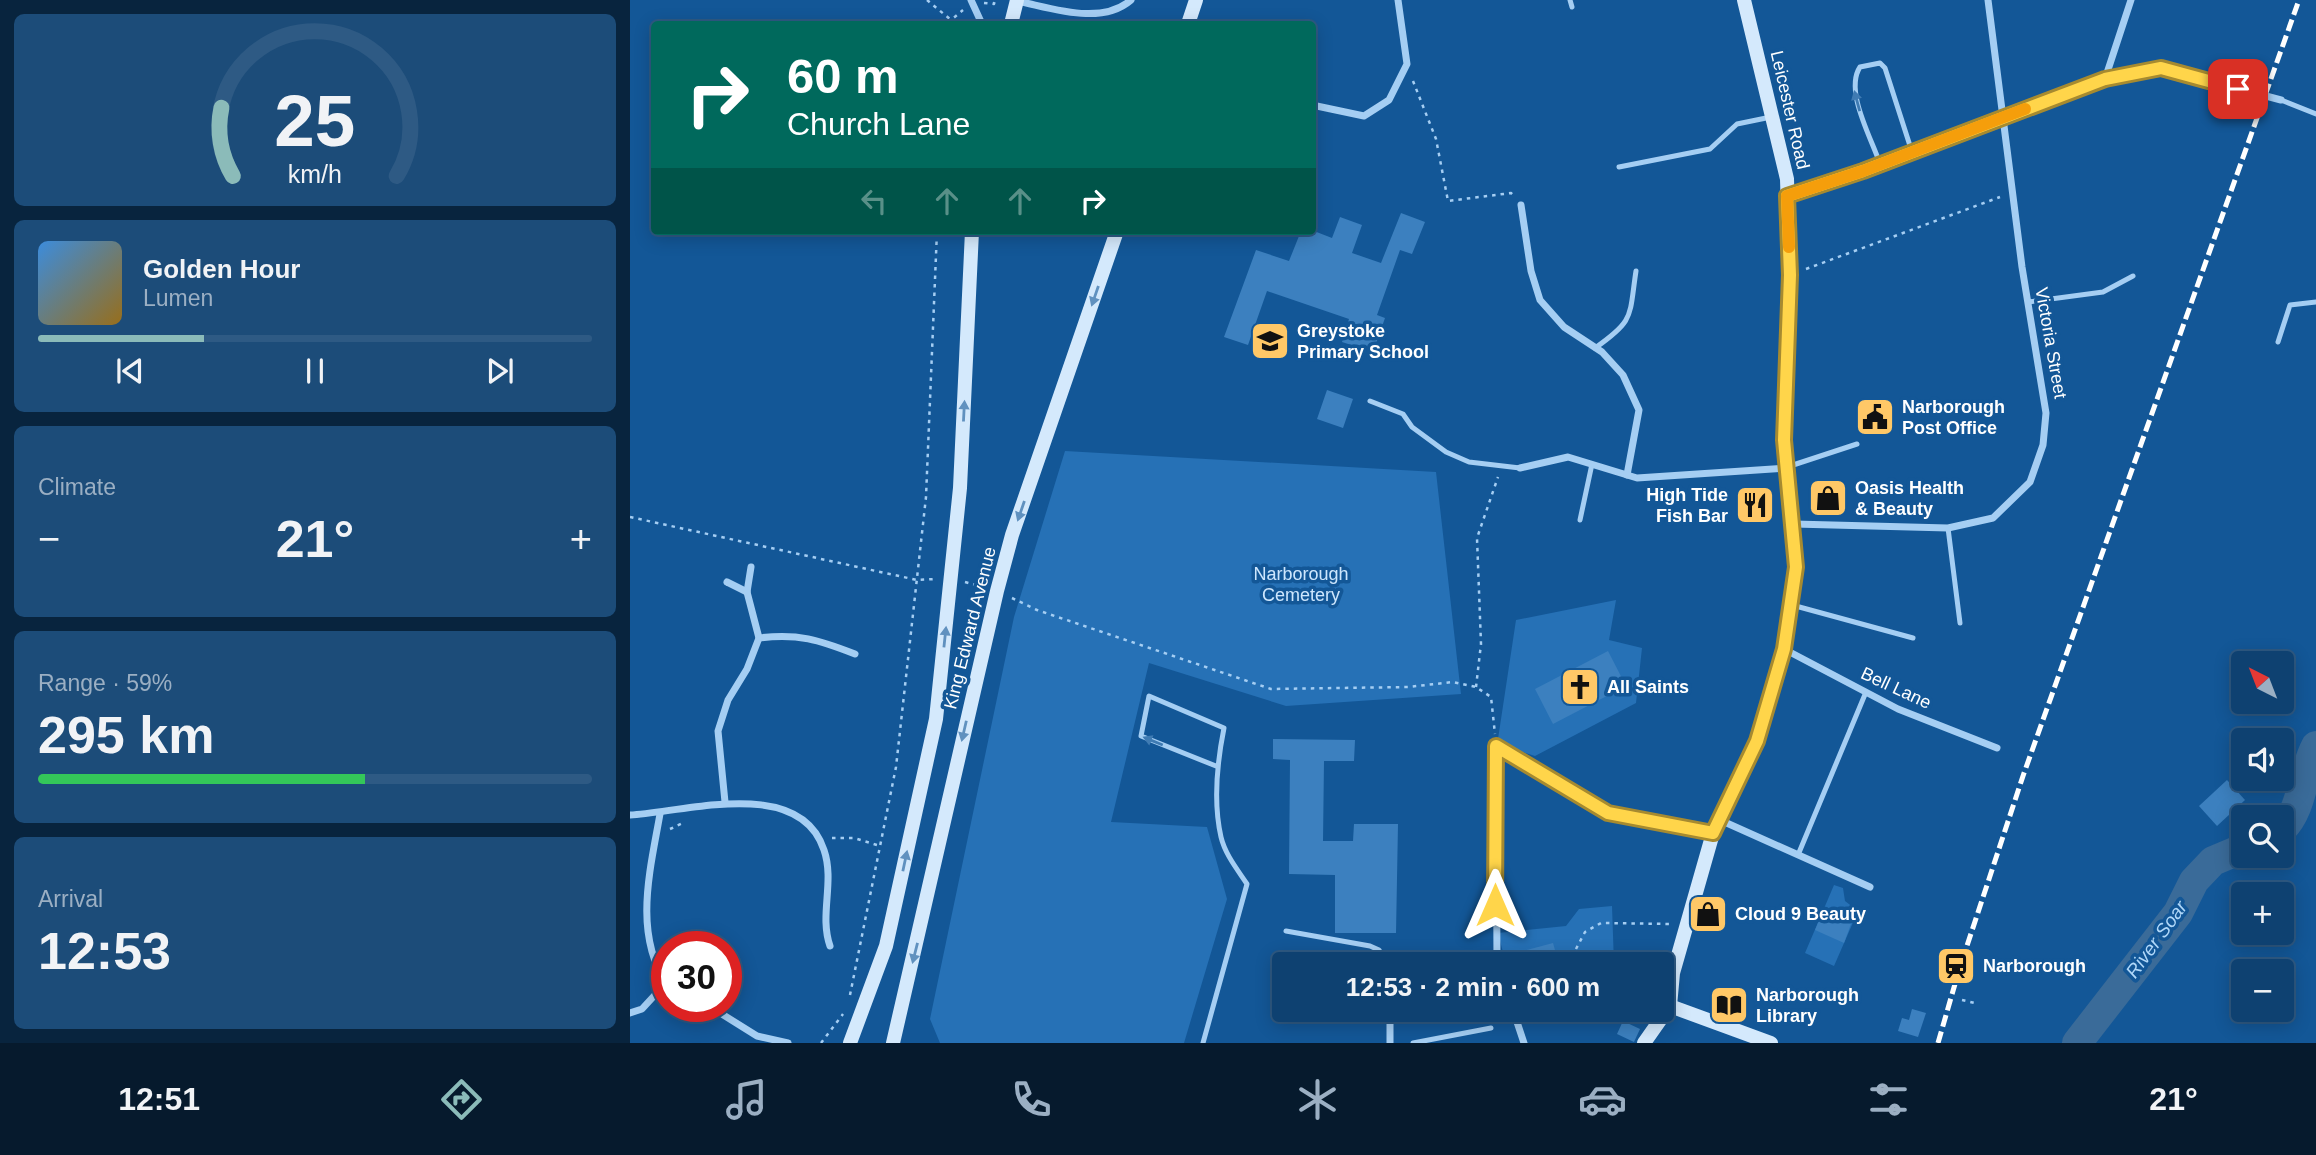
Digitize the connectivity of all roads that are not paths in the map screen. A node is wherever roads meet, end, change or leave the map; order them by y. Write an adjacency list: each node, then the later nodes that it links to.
1 (971, 0): 9 (street)
2 (1016, 0): 3 (street); 10 (main road)
3 (1131, 0)
4 (1196, 0): 11 (main road)
5 (1398, 0): 14 (street)
6 (1744, 0): 16 (main road, Leicester Road)
7 (1988, 0): 17 (street, Victoria Street)
8 (2131, 0): 12 (street)
9 (981, 21)
10 (1012, 21)
11 (1189, 21)
12 (2105, 79): 13 (street, bridge); 17 (street)
13 (2281, 100): 15 (lane)
14 (1316, 106)
15 (2316, 114)
16 (1772, 117): 20 (lane); 21 (main road, Leicester Road)
17 (2004, 117): 18 (street); 27 (street, Victoria Street)
18 (1913, 152): 19 (street); 19 (lane, one-way to 18)
19 (1880, 164): 21 (street)
20 (1619, 167)
21 (1787, 196): 35 (main road, Leicester Road)
22 (1521, 205): 30 (street)
23 (972, 235): 75 (main road, King Edward Avenue, one-way to 23)
24 (1116, 235): 76 (main road, King Edward Avenue, one-way to 76)
25 (1636, 271): 30 (lane)
26 (2133, 276): 27 (lane)
27 (2028, 302): 39 (street, Victoria Street)
28 (2316, 302): 29 (lane)
29 (2278, 342)
30 (1595, 348): 36 (street)
31 (1370, 401): 34 (lane)
32 (1857, 444): 35 (lane)
33 (1592, 464): 34 (street); 36 (street); 37 (lane)
34 (1520, 467)
35 (1787, 467): 36 (street); 38 (main road, Leicester Road)
36 (1627, 475)
37 (1580, 520)
38 (1794, 524): 39 (street, Victoria Street); 43 (main road, Leicester Road)
39 (1948, 528): 44 (lane)
40 (751, 567): 42 (street)
41 (727, 582): 42 (street)
42 (747, 592): 45 (street)
43 (1792, 605): 46 (lane); 47 (main road, Leicester Road)
44 (1960, 623)
45 (759, 638): 48 (street); 52 (street)
46 (1913, 638)
47 (1784, 649): 49 (street, Bell Lane); 55 (main road, Leicester Road)
48 (855, 654)
49 (1866, 692): 50 (street, Bell Lane); 57 (lane)
50 (1997, 748)
51 (1216, 766): 51 (lane, one-way to 51); 77 (lane)
52 (725, 802): 53 (street); 61 (street)
53 (660, 814): 54 (street); 60 (street)
54 (630, 815)
55 (1720, 820): 56 (main road, Leicester Road); 57 (street)
56 (1713, 833): 63 (street); 64 (main road, Leicester Road)
57 (1798, 855): 58 (street)
58 (1870, 887)
59 (1286, 931): 62 (lane)
60 (651, 946)
61 (830, 946)
62 (1380, 952)
63 (1497, 952)
64 (1674, 969)
65 (651, 1000): 67 (street)
66 (1674, 1007): 82 (main road)
67 (630, 1013)
68 (732, 1022): 73 (street)
69 (1390, 1022): 78 (street)
70 (1517, 1022): 80 (street)
71 (1659, 1022): 81 (main road)
72 (1491, 1028): 79 (lane)
73 (757, 1039): 74 (street)
74 (788, 1043)
75 (850, 1043)
76 (894, 1043)
77 (1203, 1043)
78 (1390, 1043)
79 (1417, 1043)
80 (1524, 1043)
81 (1644, 1043)
82 (1772, 1043)

